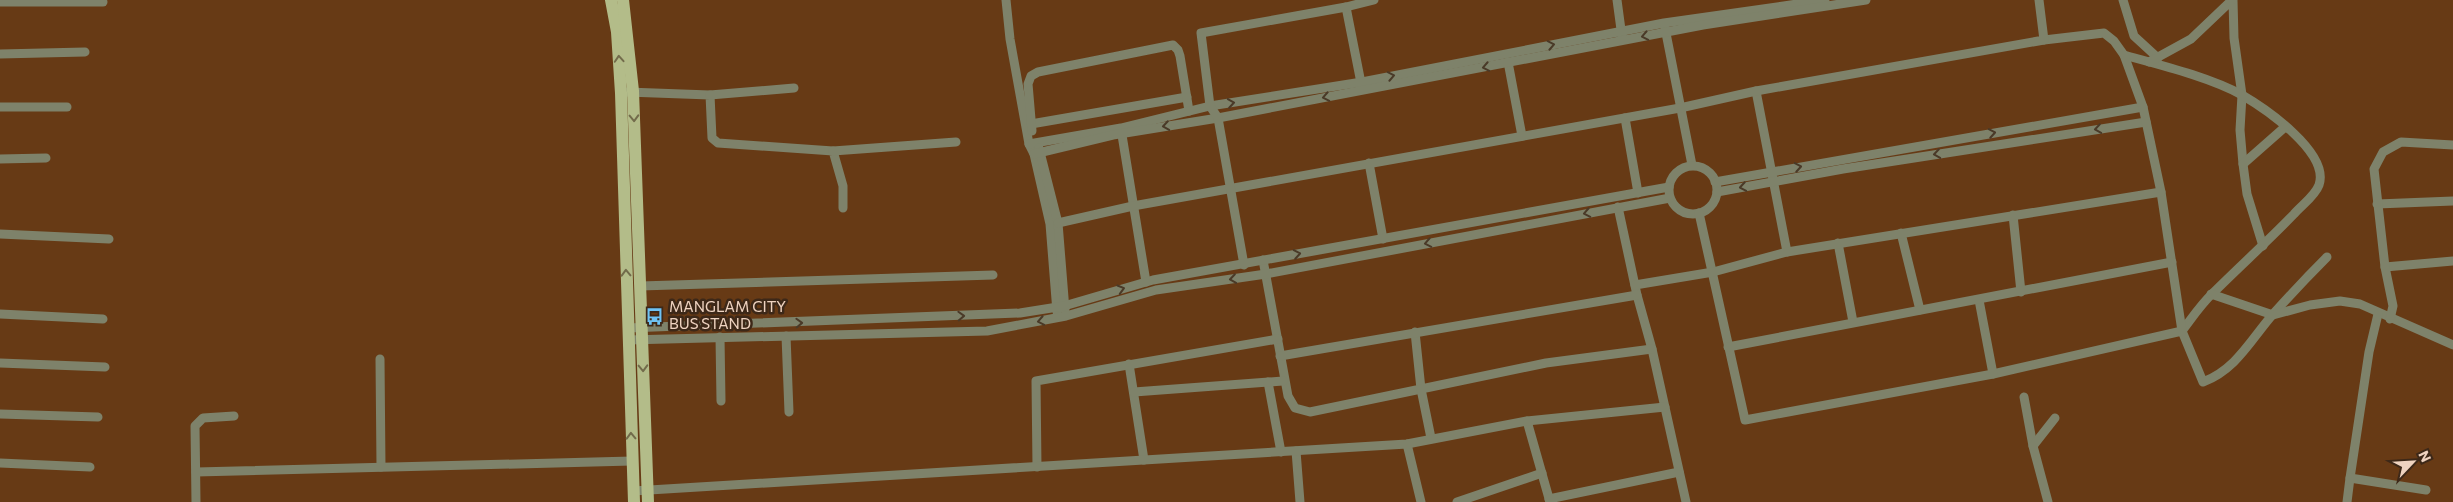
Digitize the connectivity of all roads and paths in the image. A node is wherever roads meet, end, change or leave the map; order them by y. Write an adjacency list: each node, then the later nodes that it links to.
1 (611, 0): 27 (main road, one-way to 1)
2 (623, 0): 27 (main road)
3 (1006, 0): 46 (street)
4 (1374, 0): 13 (street)
5 (1617, 0): 15 (street)
6 (1866, 0): 12 (street)
7 (2039, 0): 17 (street)
8 (2123, 0): 22 (street)
9 (2232, 0): 22 (street); 29 (street)
10 (0, 2): 11 (street)
11 (102, 2)
12 (1821, 2): 14 (street); 16 (street)
13 (1346, 7): 24 (street); 31 (street)
14 (1664, 23): 15 (street); 16 (street)
15 (1621, 31): 18 (street); 24 (street, one-way to 15)
16 (1666, 32): 18 (street, one-way to 18); 35 (street)
17 (2044, 40): 21 (street); 26 (street)
18 (1623, 41): 23 (street)
19 (85, 52): 20 (street)
20 (0, 54)
21 (2124, 55): 22 (street); 34 (street)
22 (2153, 60): 29 (street)
23 (1508, 62): 24 (street, one-way to 24); 43 (street)
24 (1362, 86): 31 (street, one-way to 24); 37 (street, one-way to 37)
25 (794, 88): 28 (street)
26 (1756, 91): 35 (street); 53 (street)
27 (627, 92): 28 (street); 86 (main road, one-way to 86); 102 (main road, one-way to 27)
28 (710, 95): 47 (street)
29 (2242, 95): 41 (street); 51 (street)
30 (1186, 97): 36 (street); 40 (street); 40 (street)
31 (1210, 106): 36 (street); 37 (street)
32 (0, 107): 33 (street)
33 (67, 107)
34 (2142, 107): 39 (street); 53 (street, one-way to 34)
35 (1680, 108): 38 (street); 52 (street)
36 (1189, 111): 42 (street)
37 (1218, 118): 42 (street, one-way to 42); 56 (street)
38 (1625, 118): 43 (street); 58 (street)
39 (2146, 122): 53 (street, one-way to 53); 57 (street)
40 (1032, 124): 46 (street)
41 (2285, 127): 51 (street); 73 (street)
42 (1122, 131): 46 (street); 62 (street)
43 (1522, 136): 50 (street)
44 (956, 142): 47 (street)
45 (2453, 145): 61 (street)
46 (1035, 147): 67 (street); 91 (street)
47 (833, 151): 64 (street)
48 (46, 158): 49 (street)
49 (0, 159)
50 (1369, 163): 56 (street); 71 (street)
51 (2243, 164): 73 (street)
52 (1692, 165): 54 (street); 55 (street)
53 (1773, 176): 55 (street); 74 (street)
54 (1668, 187): 58 (street); 59 (street)
55 (1716, 187): 65 (street)
56 (1230, 190): 62 (street); 79 (street)
57 (2161, 192): 66 (street); 78 (street)
58 (1638, 193): 71 (street)
59 (1670, 198): 63 (street); 65 (street)
60 (2453, 201): 61 (street)
61 (2377, 204): 80 (street)
62 (1134, 206): 67 (street); 84 (street)
63 (1618, 207): 82 (street, one-way to 82); 85 (street)
64 (843, 208)
65 (1698, 213): 81 (street)
66 (2014, 215): 68 (street); 87 (street)
67 (1058, 223): 91 (street)
68 (1901, 233): 72 (street); 92 (street)
69 (0, 234): 70 (street)
70 (109, 239)
71 (1383, 239): 76 (street, one-way to 71)
72 (1838, 244): 74 (street); 99 (street)
73 (2263, 246): 88 (street)
74 (1787, 252): 81 (street)
75 (2327, 256): 94 (street)
76 (1263, 260): 79 (street); 82 (street)
77 (2453, 261): 80 (street)
78 (2172, 262): 87 (street); 100 (street)
79 (1244, 265): 84 (street)
80 (2385, 267): 98 (street)
81 (1713, 272): 85 (street); 108 (street)
82 (1266, 274): 96 (street, one-way to 96); 106 (street)
83 (993, 276): 86 (street)
84 (1146, 282): 91 (street, one-way to 84)
85 (1635, 285): 89 (street)
86 (640, 286): 103 (main road)
87 (2021, 292): 90 (street)
88 (2211, 294): 94 (street); 100 (street)
89 (1637, 295): 101 (street); 109 (street)
90 (1979, 300): 92 (street); 115 (street)
91 (1060, 307): 96 (street); 103 (street, one-way to 91)
92 (1920, 310): 99 (street)
93 (0, 314): 97 (street)
94 (2273, 314): 95 (street); 100 (street)
95 (2378, 314): 98 (street); 143 (street)
96 (1062, 316): 104 (street, one-way to 104)
97 (103, 319)
98 (2390, 319): 107 (street)
99 (1853, 322): 108 (street)
100 (2182, 331): 115 (street)
101 (1416, 332): 110 (street); 118 (street)
102 (628, 334): 103 (street); 135 (main road, one-way to 102)
103 (642, 334): 105 (street); 145 (main road, one-way to 145)
104 (786, 336): 105 (street); 123 (street)
105 (720, 337): 121 (street)
106 (1278, 339): 110 (street); 113 (street)
107 (2453, 345)
108 (1728, 347): 115 (street)
109 (1652, 349): 118 (street); 122 (street)
110 (1280, 356): 116 (street)
111 (380, 359): 138 (street)
112 (0, 363): 114 (street)
113 (1129, 364): 119 (street); 139 (street)
114 (105, 367)
115 (1993, 374)
116 (1283, 381): 117 (street); 118 (street)
117 (1268, 382): 119 (street); 133 (street)
118 (1421, 389): 129 (street)
119 (1134, 392): 134 (street)
120 (2024, 397): 131 (street)
121 (721, 402)
122 (1665, 406): 128 (street); 141 (street)
123 (789, 412)
124 (0, 414): 126 (street)
125 (234, 416): 140 (street)
126 (98, 417)
127 (2055, 418): 131 (street)
128 (1527, 421): 129 (street); 142 (street)
129 (1431, 438): 130 (street)
130 (1407, 444): 132 (street); 150 (street)
131 (2033, 446): 153 (street)
132 (1296, 451): 133 (street); 149 (street)
133 (1281, 452): 134 (street)
134 (1144, 460): 139 (street)
135 (632, 461): 138 (street); 146 (main road)
136 (0, 463): 137 (street)
137 (90, 467)
138 (381, 467): 140 (street)
139 (1037, 467): 145 (street)
140 (196, 472): 148 (street)
141 (1679, 472): 147 (street); 152 (street)
142 (1542, 473): 147 (street); 151 (street)
143 (2350, 478): 144 (street); 154 (street)
144 (2426, 490)
145 (648, 496): 146 (street)
146 (634, 497)
147 (1550, 501)
148 (196, 502)
149 (1300, 502)
150 (1421, 502)
151 (1456, 502)
152 (1686, 502)
153 (2048, 502)
154 (2347, 502)

